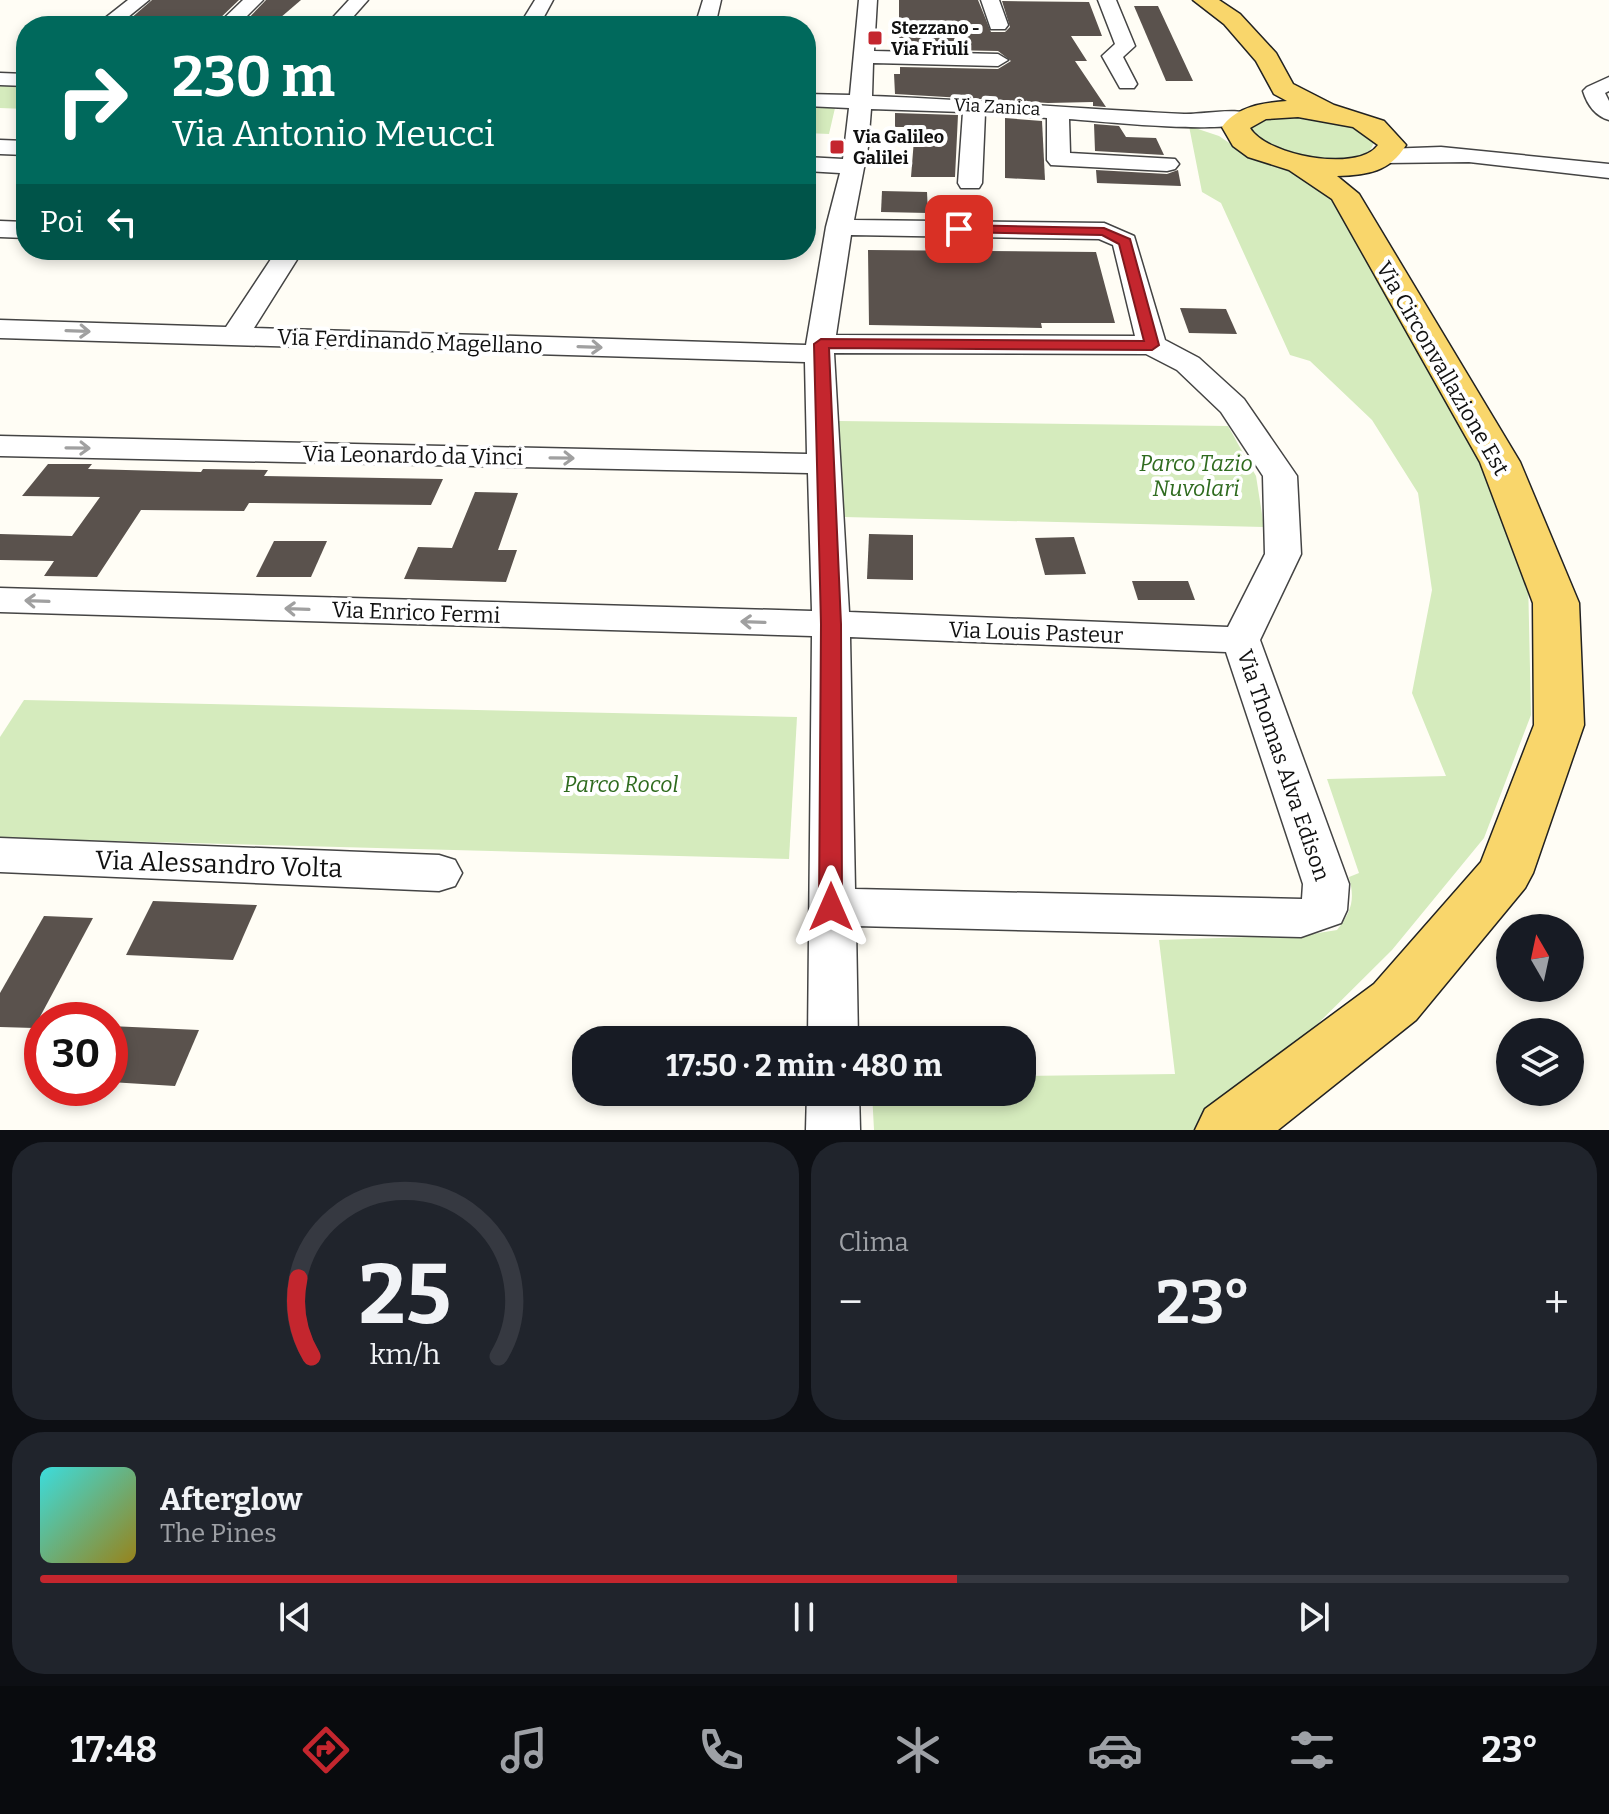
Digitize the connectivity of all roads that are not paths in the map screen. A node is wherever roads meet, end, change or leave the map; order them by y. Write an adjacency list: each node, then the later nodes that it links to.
1 (140, 0): 8 (street)
2 (254, 0): 9 (street)
3 (359, 0): 10 (street)
4 (868, 0): 12 (street)
5 (990, 0): 11 (street)
6 (1107, 0): 21 (street)
7 (1204, 0): 15 (main road)
8 (118, 16)
9 (237, 16)
10 (344, 16)
11 (998, 25)
12 (864, 57): 13 (street); 17 (street)
13 (998, 60)
14 (1609, 83): 20 (street)
15 (1278, 100): 22 (main road); 23 (main road)
16 (816, 101): 17 (street, Via Zanica)
17 (862, 103): 18 (street, Via Zanica); 26 (street)
18 (974, 106): 19 (street, Via Zanica); 28 (street)
19 (1058, 110): 21 (street, Via Zanica); 25 (street)
20 (1609, 113)
21 (1120, 114): 22 (street, Via Zanica)
22 (1241, 128): 23 (main road, Via Circonvallazione Est)
23 (1368, 162): 27 (street); 46 (main road, Via Circonvallazione Est)
24 (816, 164): 26 (street)
25 (1167, 164)
26 (852, 166): 29 (street)
27 (1609, 171)
28 (970, 183)
29 (827, 242): 33 (street); 34 (street)
30 (284, 260): 32 (street)
31 (0, 329): 32 (street, Via Ferdinando Magellano, one-way to 32)
32 (235, 335): 34 (street, Via Ferdinando Magellano, one-way to 34)
33 (1152, 345): 34 (street, Via Ferdinando Magellano); 39 (street, Via Thomas Alva Edison)
34 (820, 349): 36 (street)
35 (0, 446): 36 (street, Via Leonardo da Vinci, one-way to 36)
36 (826, 464): 38 (street)
37 (0, 600): 38 (street, Via Enrico Fermi, one-way to 37)
38 (831, 624): 39 (street, Via Louis Pasteur); 42 (street)
39 (1241, 640): 42 (street, Via Thomas Alva Edison)
40 (0, 855): 41 (street, Via Alessandro Volta)
41 (439, 873)
42 (831, 907): 43 (street)
43 (833, 1026)
44 (833, 1106): 45 (street)
45 (833, 1130)
46 (1228, 1130)

